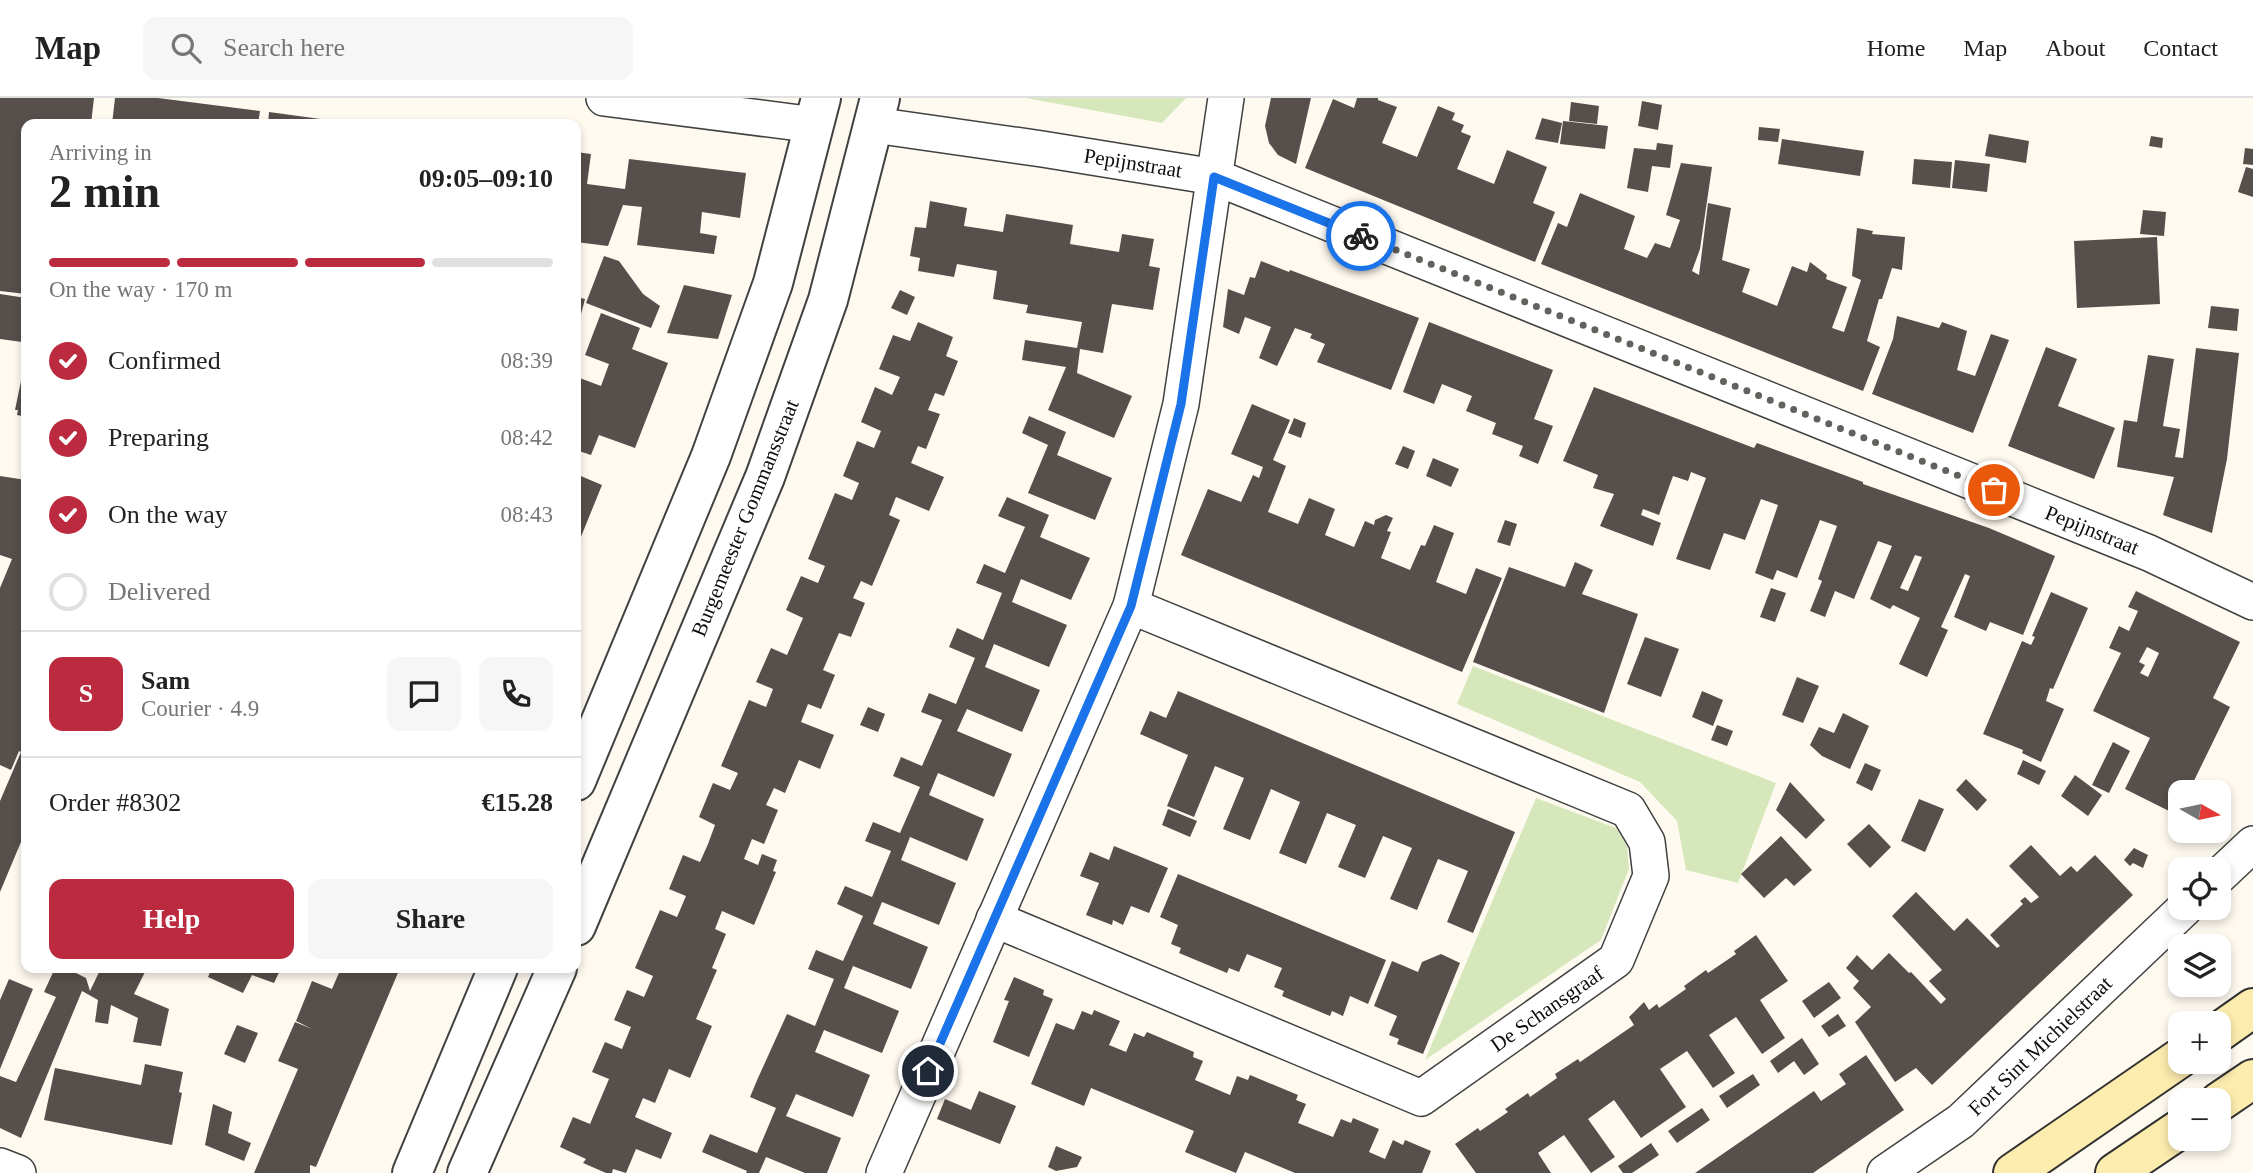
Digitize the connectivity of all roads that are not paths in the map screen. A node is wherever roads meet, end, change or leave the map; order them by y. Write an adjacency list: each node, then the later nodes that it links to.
1 (604, 98): 3 (street, Pepijnstraat)
2 (1226, 98): 5 (street)
3 (818, 111): 4 (street, Pepijnstraat); 8 (street)
4 (877, 111): 5 (street, Pepijnstraat); 11 (street, Burgemeester Gommansstraat)
5 (1214, 177): 6 (street, Pepijnstraat); 7 (street)
6 (2253, 602)
7 (1131, 606): 12 (street); 12 (street, De Schansgraaf)
8 (581, 770)
9 (2253, 844): 10 (street)
10 (2231, 865)
11 (581, 914)
12 (994, 919): 26 (street)
13 (2172, 920): 27 (street, Fort Sint Michielstraat)
14 (496, 973): 24 (street)
15 (555, 973): 25 (street)
16 (2253, 1008): 17 (main road)
17 (2231, 1024)
18 (2168, 1066): 28 (main road)
19 (2253, 1079): 20 (main road)
20 (2231, 1094)
21 (2168, 1137): 29 (main road)
22 (0, 1166): 23 (street)
23 (18, 1173)
24 (412, 1173)
25 (467, 1173)
26 (884, 1173)
27 (1885, 1173)
28 (2013, 1173)
29 (2115, 1173)

